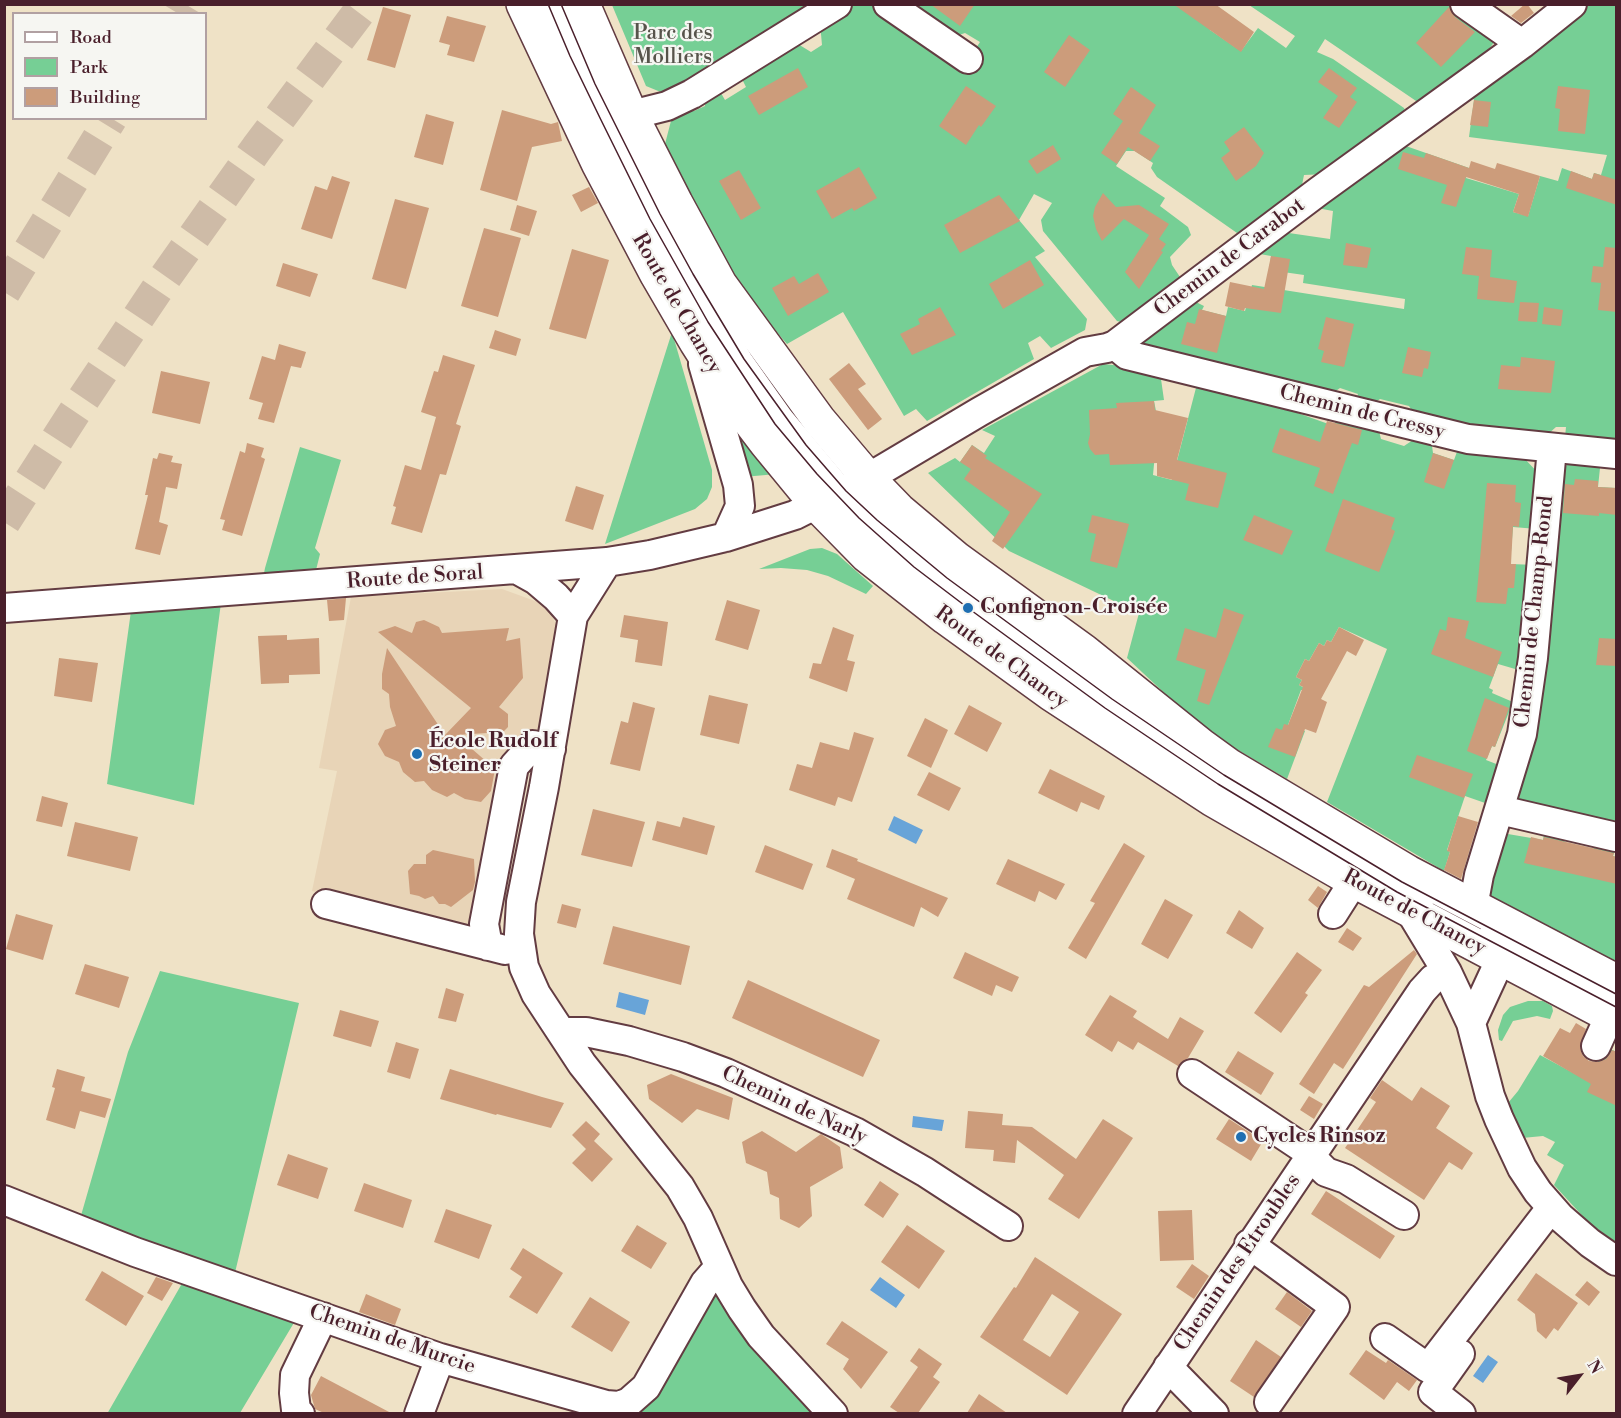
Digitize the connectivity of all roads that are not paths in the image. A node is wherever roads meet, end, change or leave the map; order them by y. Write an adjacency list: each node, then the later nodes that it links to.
1 (523, 4): 10 (main road, Route de Chancy)
2 (837, 4): 9 (street)
3 (888, 4): 8 (street)
4 (1465, 4): 7 (street)
5 (1572, 4): 7 (street, Chemin de Carabot)
6 (562, 5): 9 (main road, Route de Chancy); 14 (street)
7 (1522, 44): 11 (street, Chemin de Carabot)
8 (968, 59)
9 (631, 115): 14 (main road, Route de Chancy)
10 (696, 342): 14 (main road, Route de Chancy); 15 (street)
11 (1115, 345): 12 (street, Chemin de Cressy); 14 (street, Chemin de Carabot)
12 (1552, 448): 13 (street, Chemin de Cressy); 21 (street, Chemin de Champ-Rond)
13 (1617, 454)
14 (842, 492): 15 (street, Route de Soral); 23 (main road, Route de Chancy); 27 (street); 27 (main road, Route de Chancy)
15 (726, 537): 16 (street, Route de Soral)
16 (607, 562): 17 (street, Route de Soral); 19 (street)
17 (518, 570): 18 (street, Route de Soral); 19 (street)
18 (4, 608)
19 (573, 616): 20 (street)
20 (542, 747): 28 (street); 29 (street)
21 (1500, 810): 22 (street); 27 (street, Chemin de Champ-Rond)
22 (1617, 837)
23 (1354, 881): 25 (main road, Route de Chancy); 26 (street)
24 (326, 904): 28 (street)
25 (1410, 911): 27 (main road, Route de Chancy); 31 (street)
26 (1333, 914)
27 (1493, 931): 30 (main road, Route de Chancy); 31 (street, Chemin de Champ-Rond); 32 (main road, Route de Chancy)
28 (488, 946): 29 (street)
29 (522, 953): 33 (street)
30 (1617, 981)
31 (1464, 997): 36 (street, Chemin des Etroubles); 38 (street)
32 (1614, 1012): 34 (street)
33 (561, 1032): 40 (street, Chemin de Narly); 43 (street)
34 (1596, 1046)
35 (1192, 1074): 36 (street)
36 (1312, 1154): 39 (street); 41 (street, Chemin des Etroubles)
37 (4, 1200): 44 (street, Chemin de Murcie)
38 (1556, 1212): 42 (street); 45 (street); 54 (street)
39 (1404, 1215)
40 (1008, 1226)
41 (1249, 1244): 47 (street, Chemin des Etroubles); 48 (street)
42 (1617, 1261)
43 (719, 1267): 46 (street, Chemin de Murcie); 51 (street)
44 (323, 1317): 46 (street, Chemin de Murcie); 49 (street)
45 (1385, 1338)
46 (440, 1358): 50 (street)
47 (1168, 1367): 52 (street, Chemin des Etroubles); 53 (street)
48 (1269, 1402)
49 (300, 1413)
50 (419, 1413)
51 (833, 1413)
52 (1137, 1413)
53 (1214, 1413)
54 (1461, 1413)

